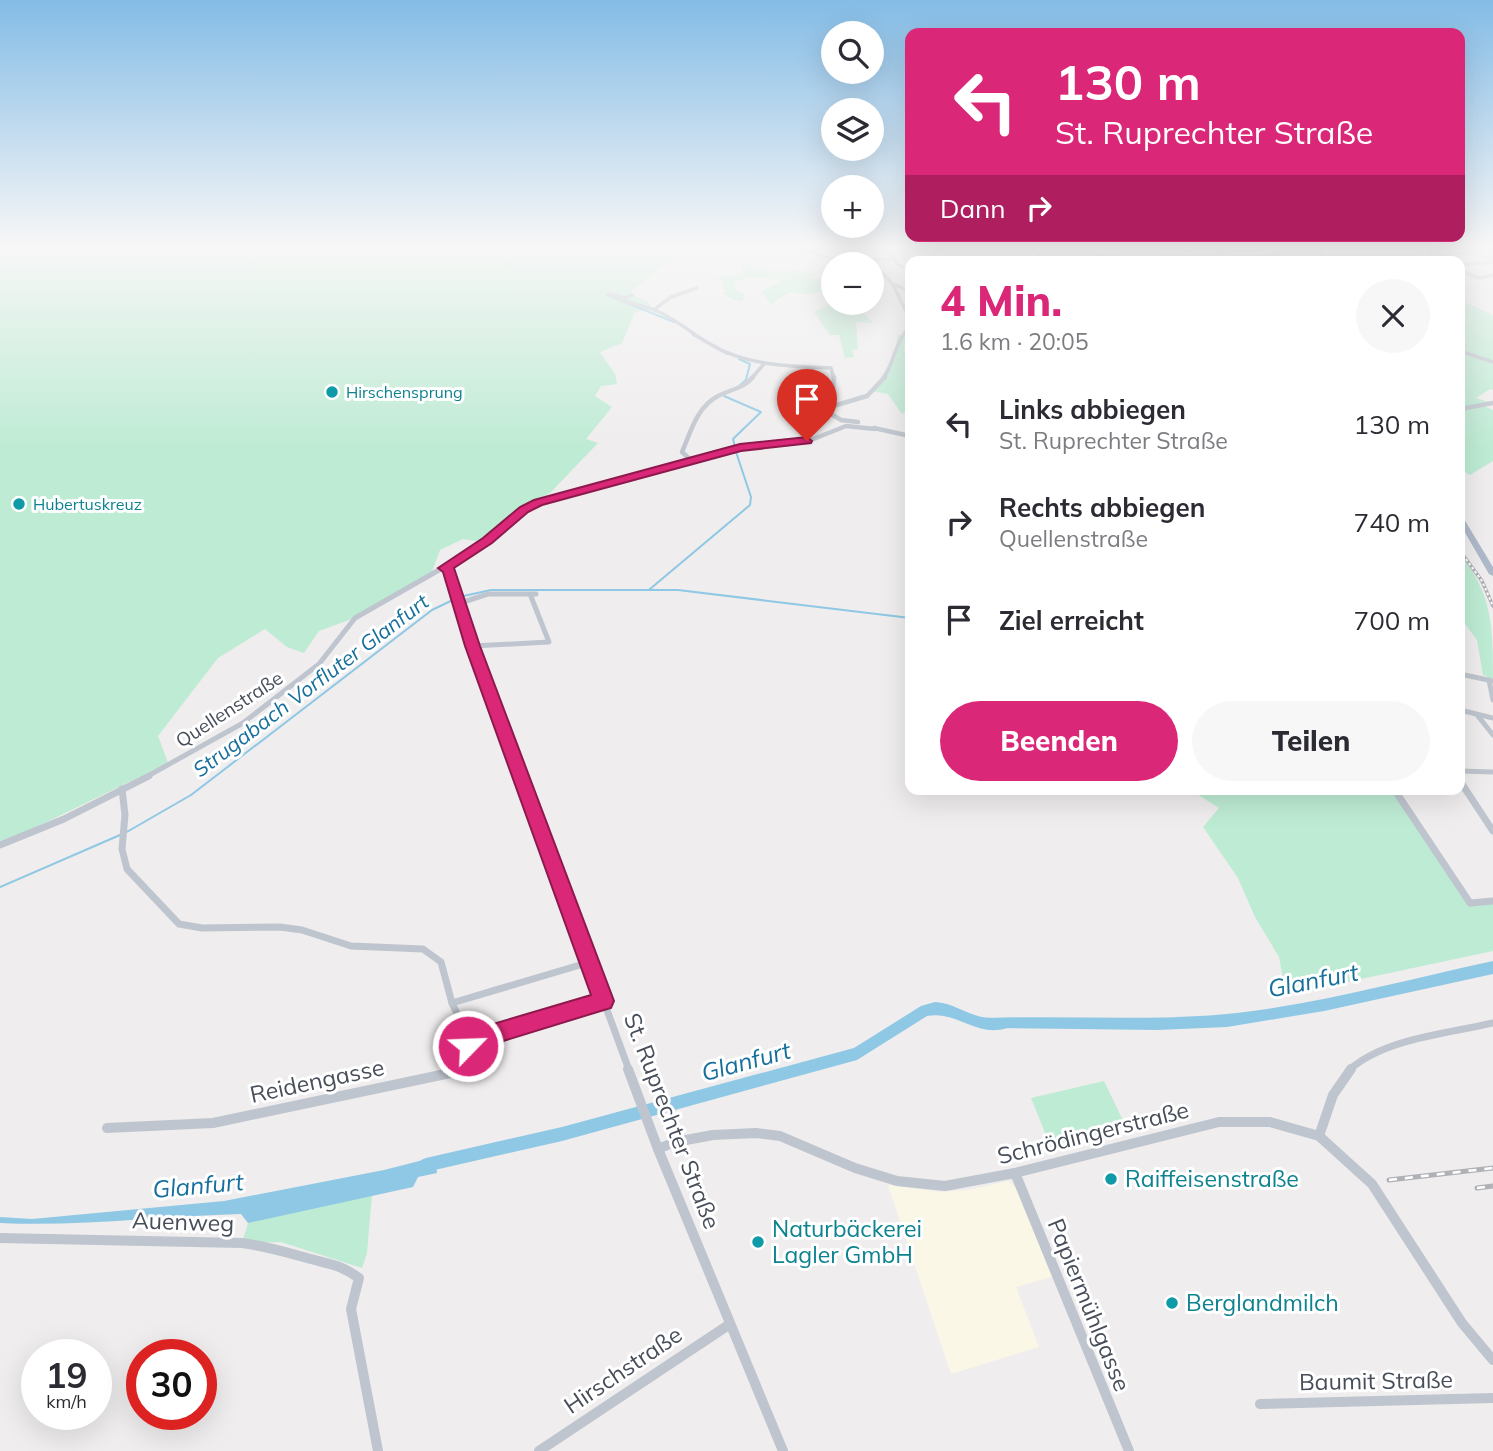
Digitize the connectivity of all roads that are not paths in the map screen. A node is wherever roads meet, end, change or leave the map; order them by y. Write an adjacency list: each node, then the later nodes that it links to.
1 (659, 313): 5 (street)
2 (905, 331): 7 (street)
3 (1465, 353): 4 (street)
4 (1493, 362)
5 (764, 365): 7 (street); 13 (street)
6 (1493, 403): 8 (street)
7 (830, 407): 9 (street)
8 (1465, 408)
9 (841, 420): 10 (street); 11 (street)
10 (875, 429): 11 (street, Quellenstraße); 12 (street)
11 (832, 431): 13 (street, Quellenstraße)
12 (905, 435)
13 (692, 461): 15 (street, Quellenstraße)
14 (1465, 527): 16 (main road)
15 (445, 568): 17 (street, St. Ruprechter Straße); 28 (street, Quellenstraße)
16 (1493, 574)
17 (459, 600): 18 (street, St. Ruprechter Straße); 18 (street)
18 (473, 646): 34 (street, St. Ruprechter Straße)
19 (1465, 675): 20 (street)
20 (1491, 680): 21 (street)
21 (1493, 700)
22 (1465, 711): 23 (street)
23 (1477, 715): 24 (street); 25 (street)
24 (1493, 718)
25 (1493, 735)
26 (1465, 771): 27 (street)
27 (1493, 772)
28 (122, 789): 32 (street, Quellenstraße); 36 (street)
29 (1465, 789): 31 (street)
30 (1398, 795): 33 (street)
31 (1493, 831)
32 (0, 845)
33 (1493, 901)
34 (590, 962): 35 (street, St. Ruprechter Straße); 36 (street)
35 (604, 1001): 38 (street); 41 (street, St. Ruprechter Straße)
36 (452, 1003): 38 (street)
37 (1493, 1023): 40 (street)
38 (467, 1042): 39 (street, Reidengasse)
39 (107, 1128)
40 (1319, 1136): 42 (street, Schrödingerstraße); 45 (street)
41 (658, 1149): 42 (street, Schrödingerstraße); 44 (street, St. Ruprechter Straße)
42 (1015, 1173): 51 (street, Papiermühlgasse)
43 (0, 1238): 48 (street, Auenweg)
44 (730, 1324): 49 (street, Hirschstraße); 50 (street, St. Ruprechter Straße)
45 (1493, 1360)
46 (1493, 1398): 47 (street, Baumit Straße)
47 (1260, 1404)
48 (378, 1451)
49 (539, 1451)
50 (783, 1451)
51 (1129, 1451)

